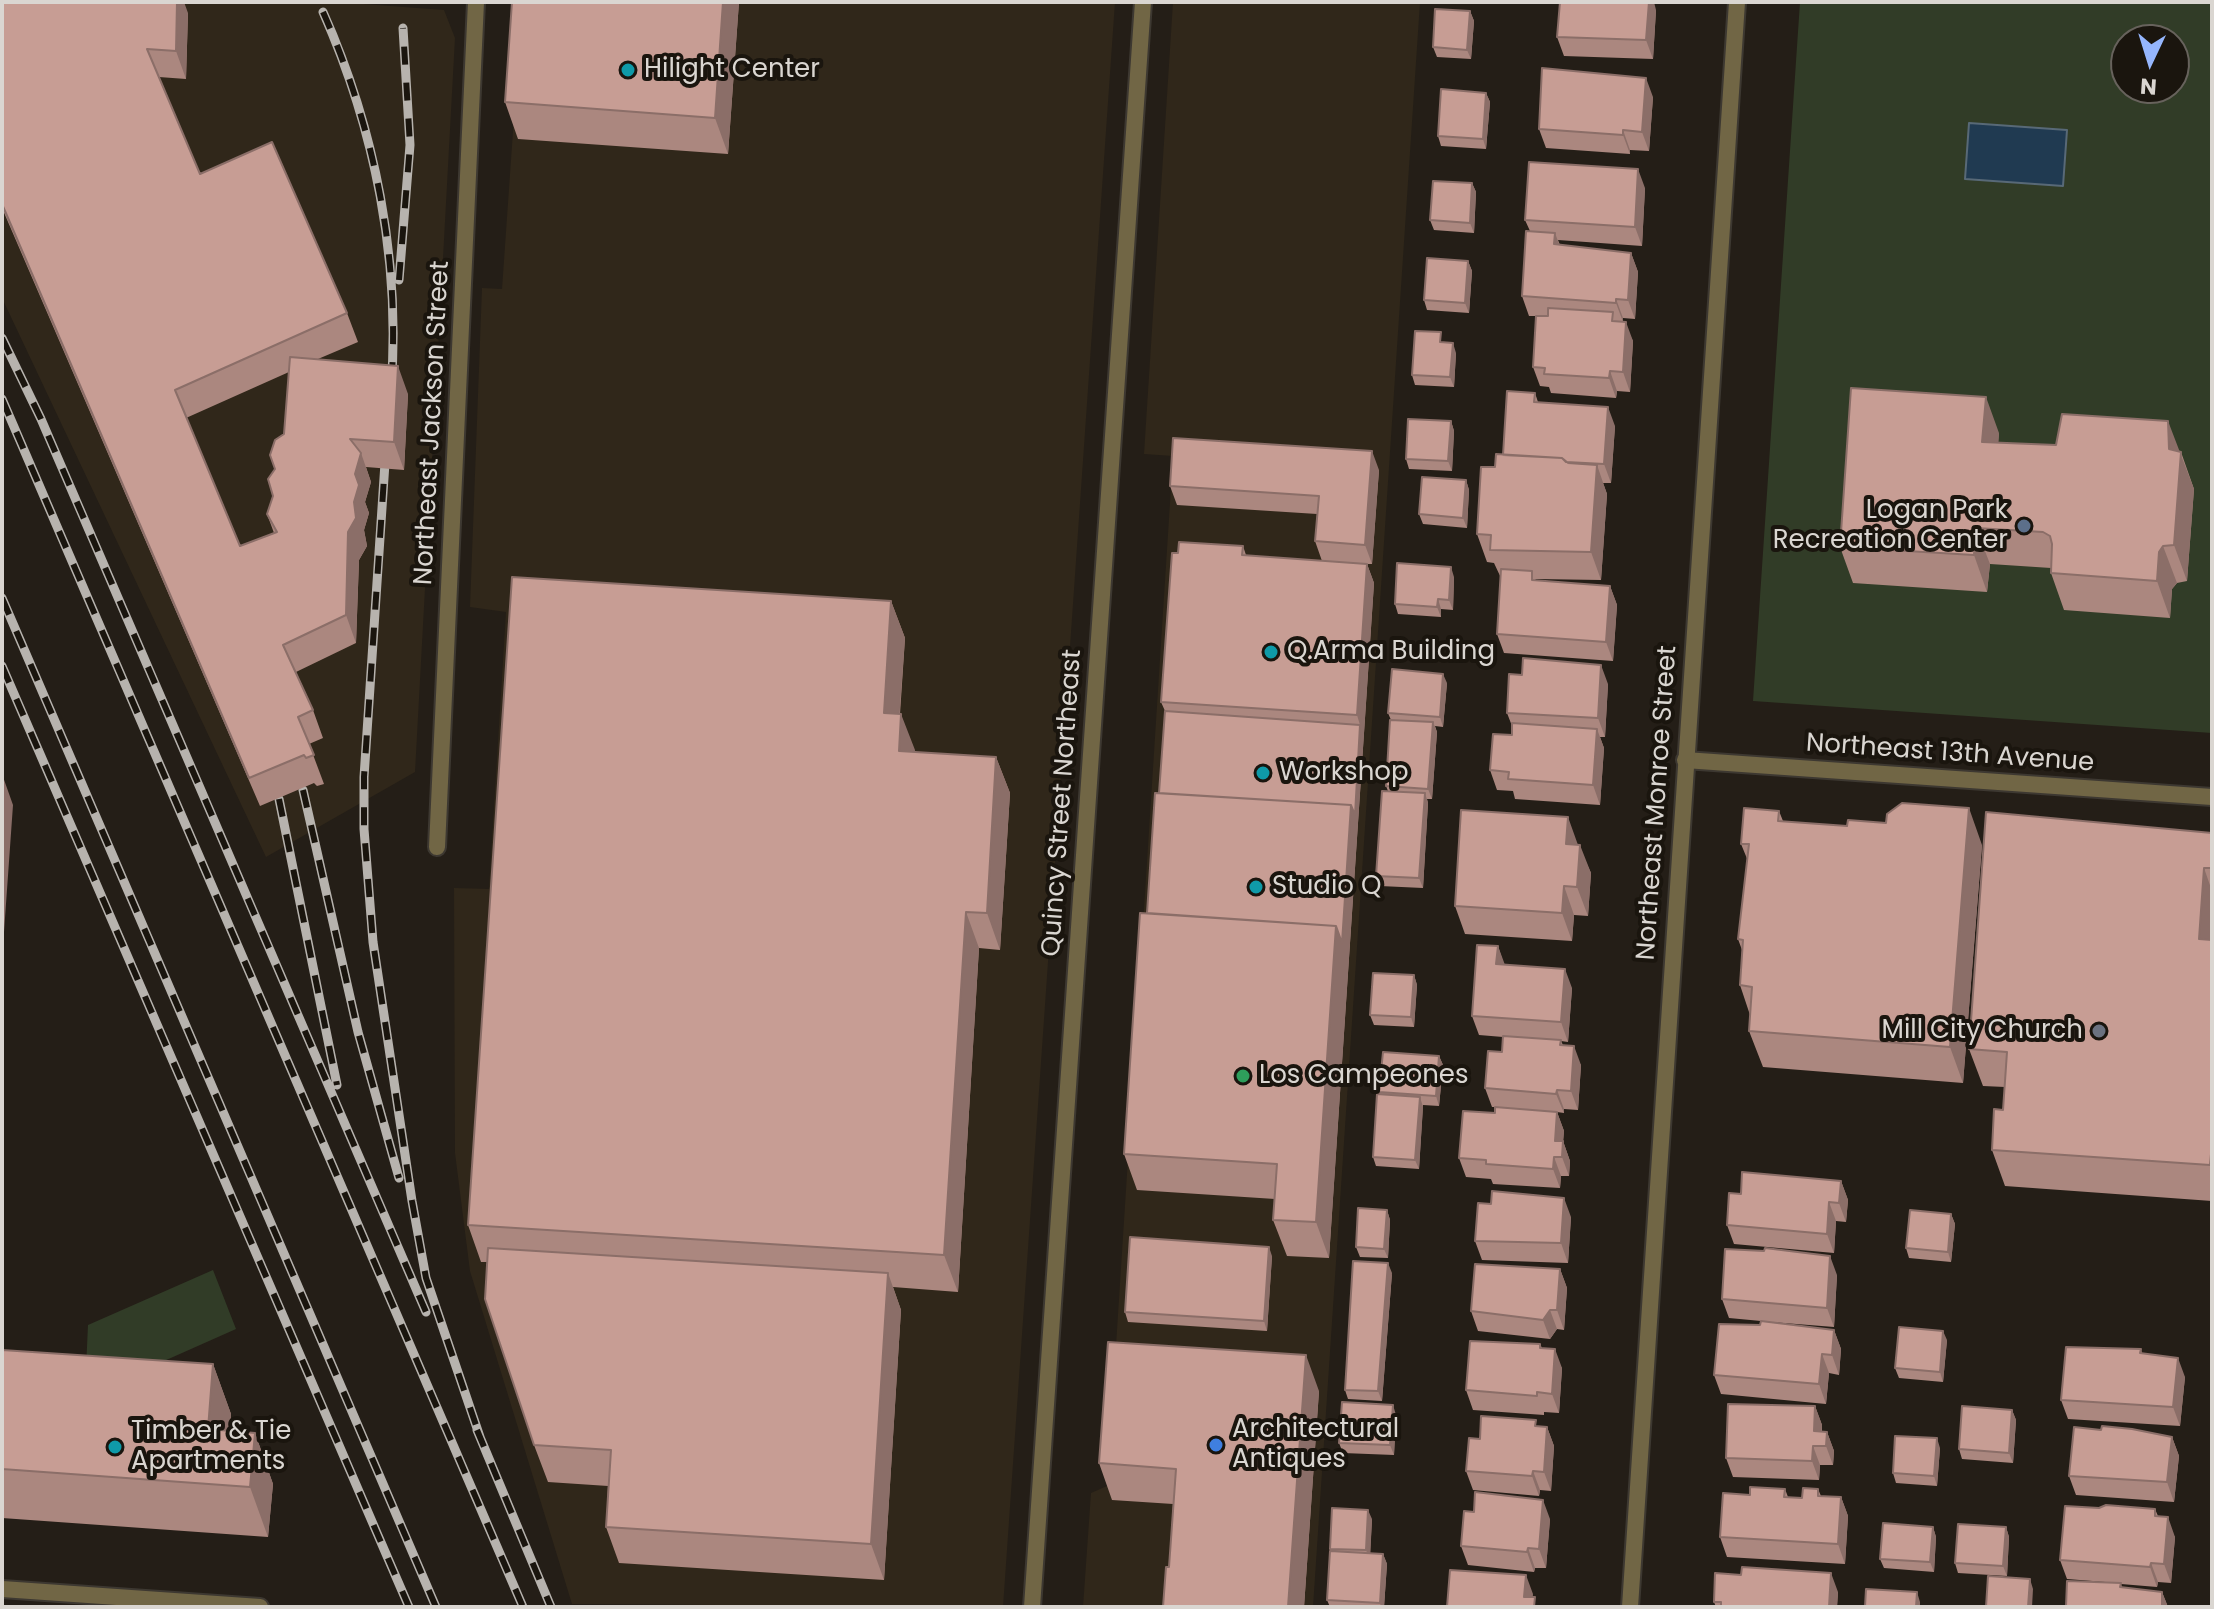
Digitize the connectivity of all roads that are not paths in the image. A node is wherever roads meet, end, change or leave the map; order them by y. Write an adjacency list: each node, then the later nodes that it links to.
1 (476, 2): 6 (street, Northeast Jackson Street)
2 (1143, 2): 9 (street, Quincy Street Northeast)
3 (1737, 2): 4 (street, Northeast Monroe Street)
4 (1685, 760): 5 (street, Northeast 13th Avenue); 10 (street, Northeast Monroe Street)
5 (2212, 797)
6 (437, 847)
7 (2, 1589): 8 (street)
8 (260, 1607)
9 (1032, 1607)
10 (1630, 1607)

